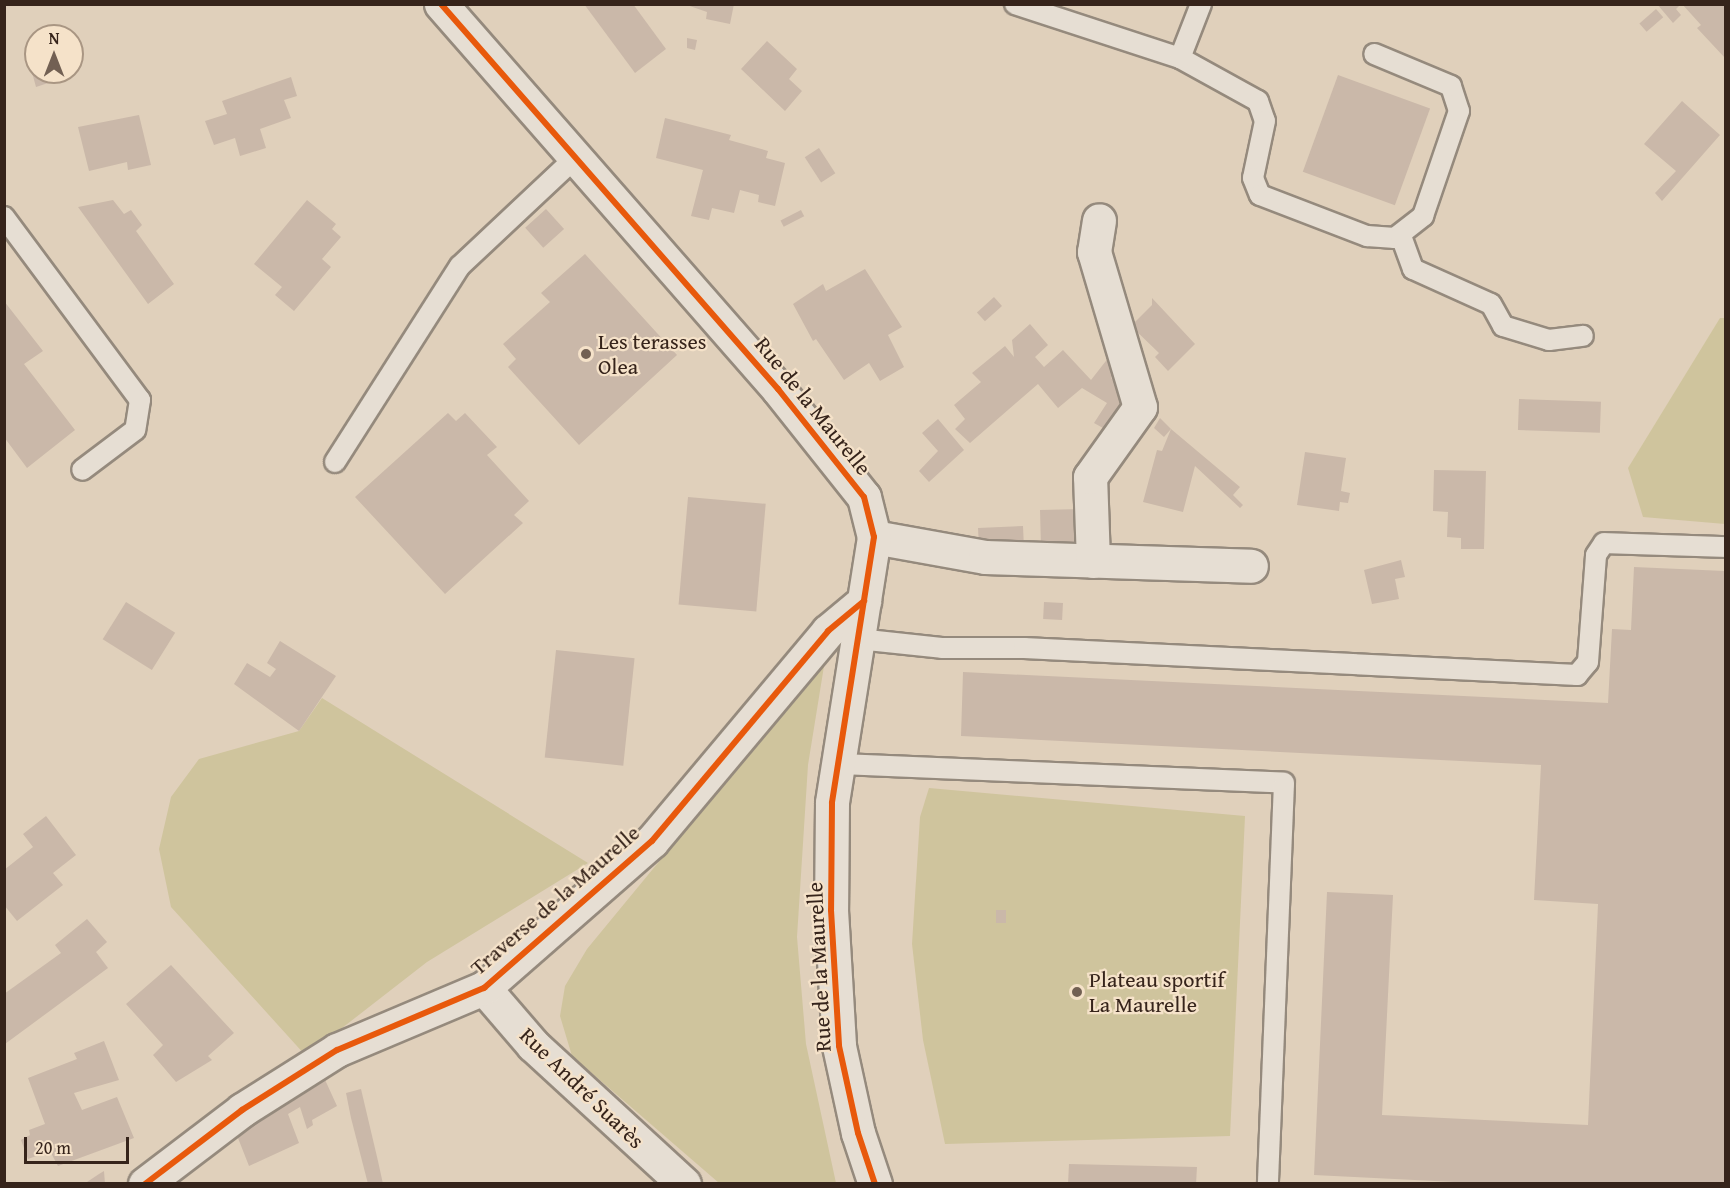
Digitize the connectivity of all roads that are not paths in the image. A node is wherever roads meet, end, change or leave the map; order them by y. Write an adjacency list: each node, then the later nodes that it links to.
1 (441, 4): 6 (street, Rue de la Maurelle)
2 (1015, 4): 5 (lane)
3 (1201, 4): 5 (lane)
4 (1374, 54): 9 (lane)
5 (1180, 58): 9 (lane)
6 (575, 158): 11 (lane); 13 (street, Rue de la Maurelle)
7 (4, 216): 12 (lane)
8 (1099, 220): 15 (street)
9 (1401, 236): 10 (lane)
10 (1583, 336)
11 (334, 462)
12 (82, 471)
13 (874, 537): 15 (street); 17 (street, Rue de la Maurelle)
14 (1725, 547): 18 (lane)
15 (1093, 561): 16 (street)
16 (1251, 566)
17 (864, 602): 18 (street, Rue de la Maurelle); 20 (street, Traverse de la Maurelle)
18 (858, 639): 19 (street, Rue de la Maurelle)
19 (839, 764): 23 (street, Rue de la Maurelle); 24 (lane)
20 (484, 988): 21 (street, Traverse de la Maurelle); 22 (street, Rue André Suarès)
21 (145, 1184)
22 (684, 1184)
23 (875, 1184)
24 (1269, 1184)

